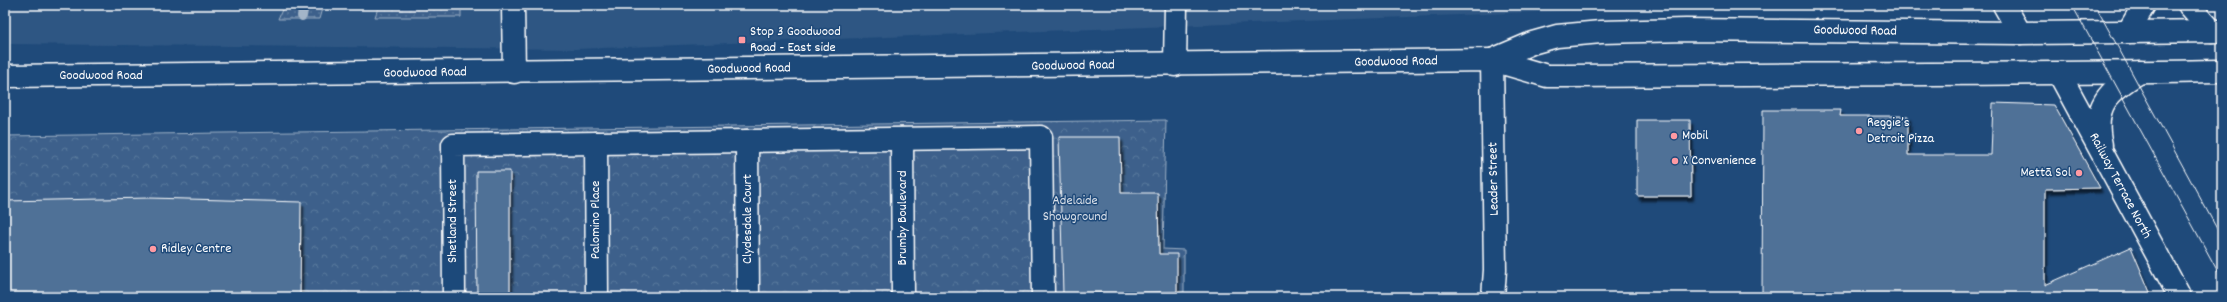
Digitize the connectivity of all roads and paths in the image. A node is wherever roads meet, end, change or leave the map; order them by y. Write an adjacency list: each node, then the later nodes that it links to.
1 (513, 5): 11 (main road)
2 (1176, 5): 10 (main road)
3 (2004, 5): 8 (main road)
4 (2144, 5): 7 (main road)
5 (2189, 5): 6 (main road)
6 (2217, 31): 7 (main road, Goodwood Road)
7 (2128, 32): 8 (main road, Goodwood Road)
8 (2020, 33): 9 (main road, Goodwood Road)
9 (1492, 60): 10 (main road, Goodwood Road); 13 (main road, Goodwood Road); 25 (main road, Leader Street)
10 (1175, 65): 11 (main road, Goodwood Road)
11 (514, 72): 14 (main road, Goodwood Road)
12 (2140, 72): 13 (main road, Goodwood Road); 15 (main road, Goodwood Road); 19 (main road)
13 (2060, 75): 19 (main road, Railway Terrace North)
14 (5, 76)
15 (2221, 76)
16 (902, 139): 17 (main road); 23 (main road, Brumby Boulevard); 24 (main road)
17 (747, 141): 18 (main road); 22 (main road, Clydesdale Court)
18 (596, 143): 20 (main road, Shetland Street); 21 (main road, Palomino Place)
19 (2103, 156): 26 (main road, Railway Terrace North)
20 (454, 297)
21 (596, 297)
22 (748, 297)
23 (903, 297)
24 (1043, 297)
25 (1493, 297)
26 (2180, 297)

